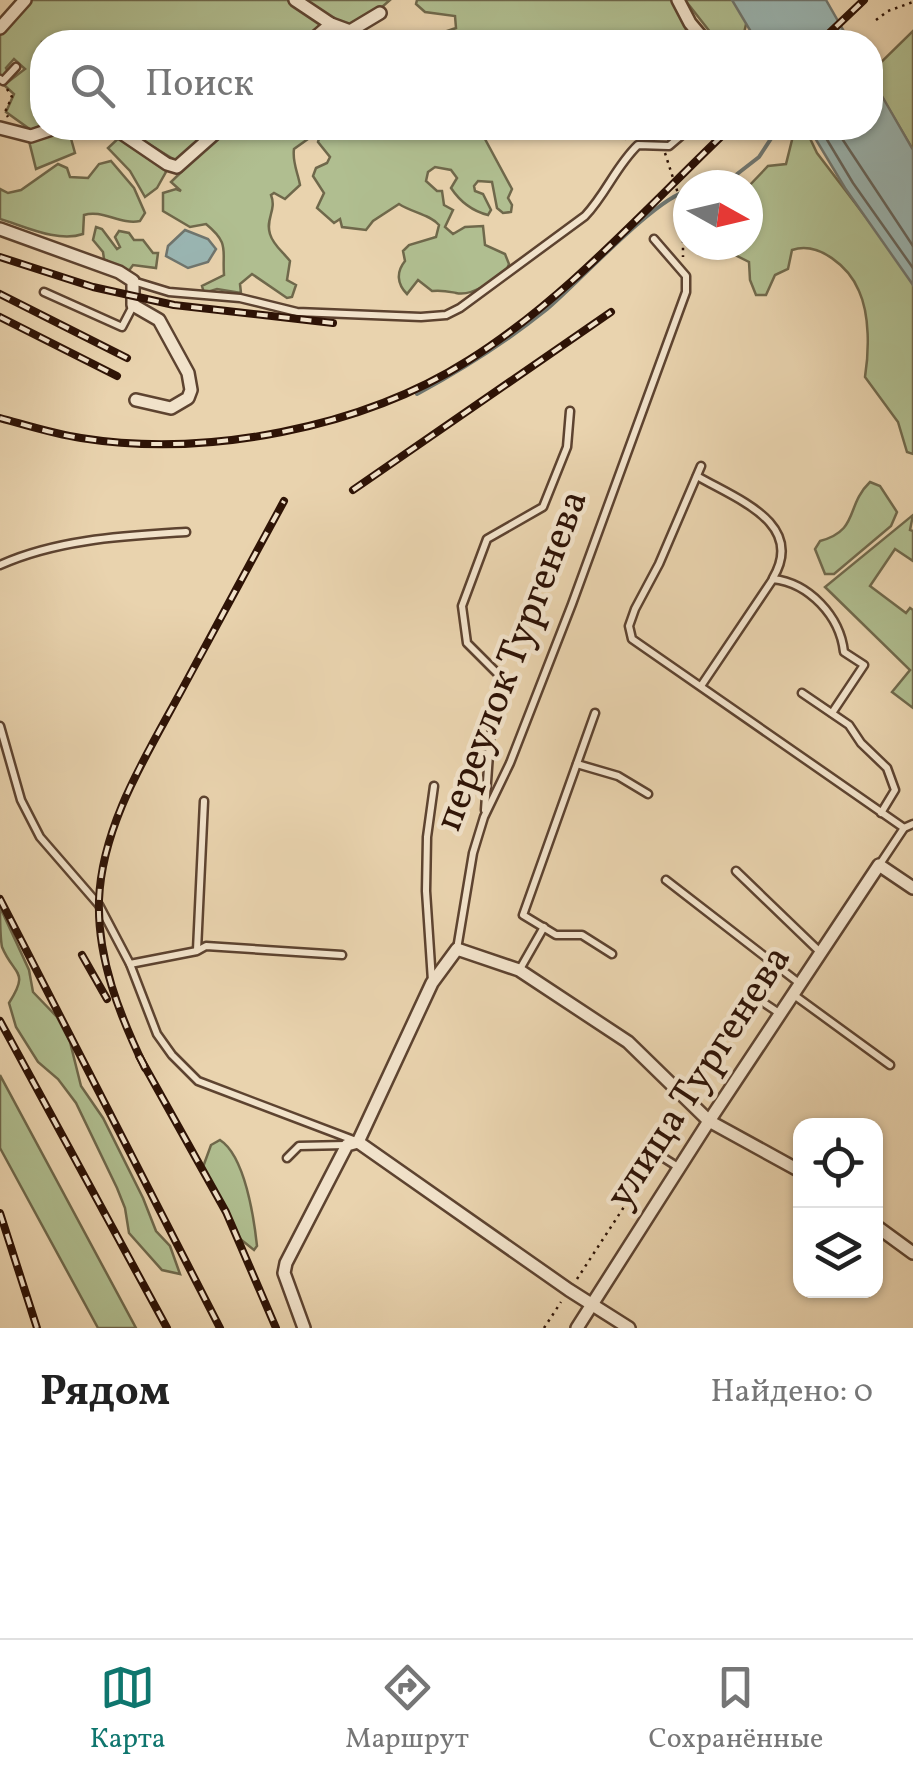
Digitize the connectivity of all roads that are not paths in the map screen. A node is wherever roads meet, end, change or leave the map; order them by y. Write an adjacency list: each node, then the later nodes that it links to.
1 (25, 0): 6 (street)
2 (295, 0): 5 (street)
3 (678, 0): 10 (street)
4 (380, 14): 9 (street)
5 (332, 24): 7 (street); 8 (street)
6 (0, 28)
7 (325, 30)
8 (346, 30)
9 (354, 30)
10 (696, 30)
11 (16, 66): 12 (lane)
12 (2, 80)
13 (132, 140): 14 (street)
14 (207, 140)
15 (673, 140): 18 (lane)
16 (0, 229): 18 (street)
17 (654, 239): 38 (lane, переулок Тургенева)
18 (132, 281): 20 (street)
19 (44, 292): 20 (lane)
20 (133, 305): 21 (street)
21 (136, 400)
22 (570, 411): 38 (lane)
23 (702, 466): 24 (lane)
24 (697, 476): 27 (lane); 28 (lane)
25 (186, 532): 26 (lane)
26 (0, 565)
27 (773, 579): 28 (lane); 31 (lane)
28 (700, 686): 37 (lane)
29 (802, 694): 31 (lane)
30 (595, 713): 33 (lane)
31 (832, 714): 37 (lane)
32 (0, 726): 51 (lane)
33 (577, 764): 35 (lane); 45 (lane)
34 (434, 786): 53 (lane)
35 (648, 794)
36 (204, 801): 47 (lane)
37 (882, 813): 40 (lane)
38 (484, 817): 46 (lane, переулок Тургенева)
39 (913, 824): 40 (lane)
40 (904, 828): 41 (lane)
41 (879, 865): 44 (street); 48 (street, улица Тургенева)
42 (736, 871): 48 (lane)
43 (666, 880): 54 (lane)
44 (913, 888)
45 (544, 928): 49 (lane); 52 (lane)
46 (457, 949): 52 (street); 53 (street, переулок Тургенева)
47 (197, 951): 50 (lane); 51 (lane)
48 (821, 953): 54 (street, улица Тургенева)
49 (612, 954)
50 (342, 955)
51 (130, 964): 59 (lane)
52 (520, 970): 58 (street)
53 (432, 983): 59 (street, переулок Тургенева)
54 (796, 989): 56 (street, улица Тургенева); 57 (lane)
55 (758, 998): 56 (lane)
56 (780, 1013): 58 (street, улица Тургенева)
57 (890, 1065)
58 (709, 1121): 62 (street); 63 (street, улица Тургенева)
59 (352, 1143): 61 (lane); 66 (street); 67 (street, переулок Тургенева)
60 (657, 1154): 63 (lane)
61 (288, 1158)
62 (793, 1167)
63 (679, 1168): 66 (street, улица Тургенева)
64 (883, 1231): 65 (street)
65 (913, 1253)
66 (593, 1304): 68 (street, улица Тургенева); 69 (street)
67 (304, 1328)
68 (577, 1328)
69 (629, 1328)

